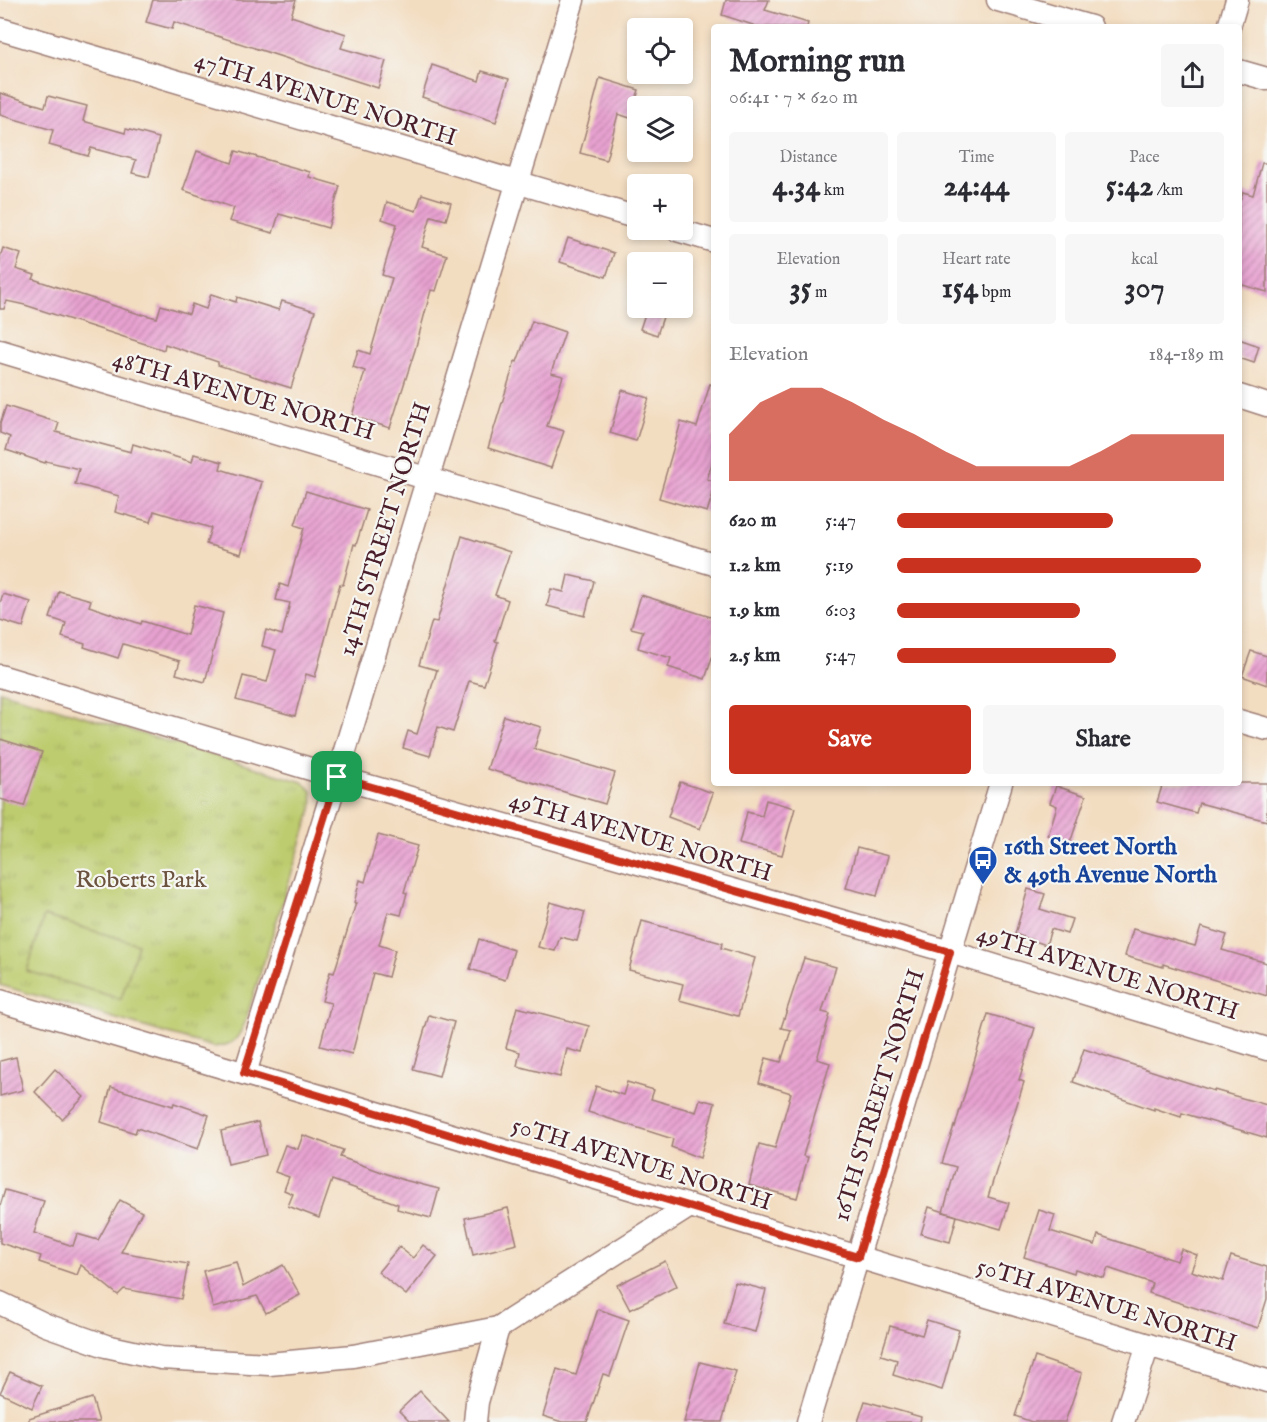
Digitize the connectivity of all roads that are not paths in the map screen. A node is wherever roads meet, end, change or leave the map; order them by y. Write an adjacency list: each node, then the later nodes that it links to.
1 (573, 0): 9 (street, 14TH STREET NORTH)
2 (998, 0): 4 (street)
3 (1237, 0): 5 (street)
4 (1081, 24)
5 (1230, 24)
6 (0, 29): 9 (street, 47TH AVENUE NORTH)
7 (1242, 72): 8 (street)
8 (1267, 79)
9 (517, 182): 10 (street, 47TH AVENUE NORTH); 16 (street, 14TH STREET NORTH)
10 (627, 215)
11 (693, 235): 12 (street)
12 (711, 240)
13 (0, 351): 16 (street, 48TH AVENUE NORTH)
14 (1242, 397): 15 (street)
15 (1267, 405)
16 (428, 478): 17 (street, 48TH AVENUE NORTH); 21 (street, 14TH STREET NORTH)
17 (711, 563)
18 (0, 676): 21 (street, 49TH AVENUE NORTH)
19 (1242, 722): 20 (street)
20 (1267, 729)
21 (337, 777): 23 (street, 49TH AVENUE NORTH); 26 (street, 14TH STREET NORTH)
22 (1000, 786): 23 (street, 16TH STREET NORTH)
23 (950, 952): 25 (street, 49TH AVENUE NORTH); 28 (street, 16TH STREET NORTH)
24 (0, 1001): 26 (street, 50TH AVENUE NORTH)
25 (1267, 1049)
26 (244, 1073): 27 (street, 50TH AVENUE NORTH)
27 (690, 1206): 28 (street, 50TH AVENUE NORTH); 30 (street)
28 (858, 1257): 31 (street, 50TH AVENUE NORTH); 34 (street, 16TH STREET NORTH)
29 (0, 1303): 30 (street)
30 (498, 1328): 33 (street)
31 (1148, 1345): 32 (street, 50TH AVENUE NORTH); 35 (street)
32 (1267, 1381)
33 (475, 1422)
34 (808, 1422)
35 (1123, 1422)

